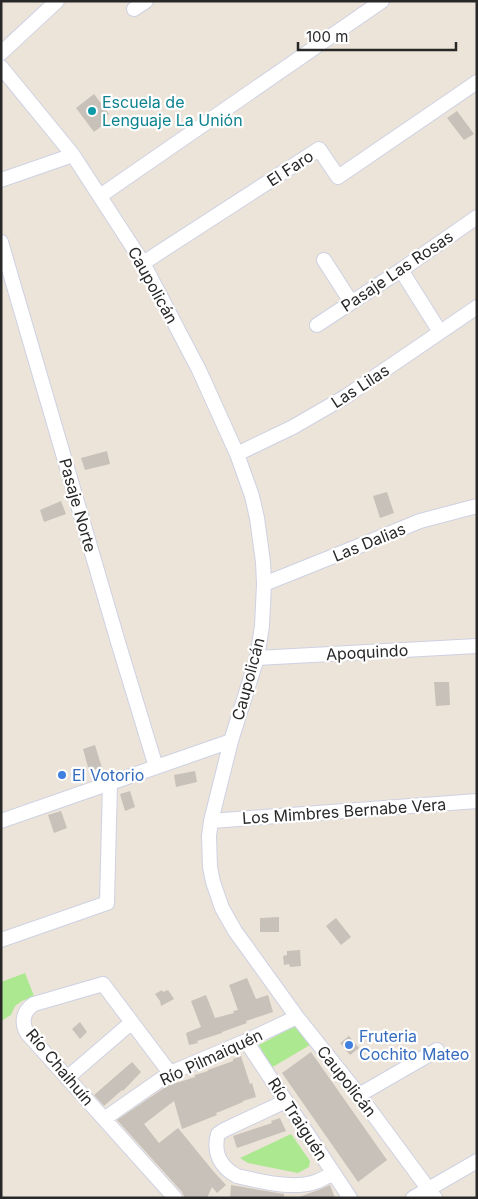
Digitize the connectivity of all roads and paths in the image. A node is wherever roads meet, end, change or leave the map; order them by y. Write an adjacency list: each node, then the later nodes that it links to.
1 (57, 1): 3 (street)
2 (382, 1): 8 (street)
3 (1, 53)
4 (1, 67): 6 (street, Caupolicán)
5 (477, 82): 12 (street, El Faro)
6 (73, 155): 7 (street); 8 (street, Caupolicán)
7 (1, 180)
8 (100, 196): 12 (street, Caupolicán)
9 (477, 217): 13 (street, Pasaje Las Rosas)
10 (1, 242): 24 (street, Pasaje Norte)
11 (324, 260): 14 (street)
12 (143, 263): 18 (street, Caupolicán)
13 (400, 270): 14 (street, Pasaje Las Rosas); 17 (street)
14 (351, 302): 16 (street, Pasaje Las Rosas)
15 (477, 307): 17 (street, Las Lilas)
16 (317, 325)
17 (440, 332): 18 (street, Las Lilas)
18 (237, 454): 20 (street, Caupolicán)
19 (477, 506): 20 (street, Las Dalias)
20 (264, 584): 22 (street, Caupolicán)
21 (477, 646): 22 (street, Apoquindo)
22 (256, 658): 23 (street, Caupolicán)
23 (231, 740): 24 (street); 28 (street, Caupolicán)
24 (156, 767): 25 (street)
25 (110, 783): 27 (street); 29 (street)
26 (477, 801): 28 (street, Los Mimbres Bernabe Vera)
27 (1, 821)
28 (211, 821): 30 (street, Caupolicán)
29 (1, 940)
30 (297, 1017): 32 (street, Río Pilmaiquén); 36 (street, Caupolicán)
31 (132, 1022): 34 (street, Río Chaihuín); 35 (street); 35 (street, Río Chaihuín)
32 (246, 1041): 34 (street, Río Pilmaiquén); 37 (street, Río Traiguén)
33 (437, 1050): 36 (street)
34 (170, 1073): 38 (street, Río Pilmaiquén)
35 (67, 1078): 38 (street, Río Chaihuín)
36 (359, 1095): 41 (street, Caupolicán)
37 (286, 1101): 40 (street, Río Traiguén); 40 (street)
38 (104, 1119): 42 (street, Río Chaihuín)
39 (477, 1160): 41 (street)
40 (333, 1173): 43 (street, Río Traiguén)
41 (432, 1193): 44 (street)
42 (174, 1198)
43 (350, 1198)
44 (413, 1198)

